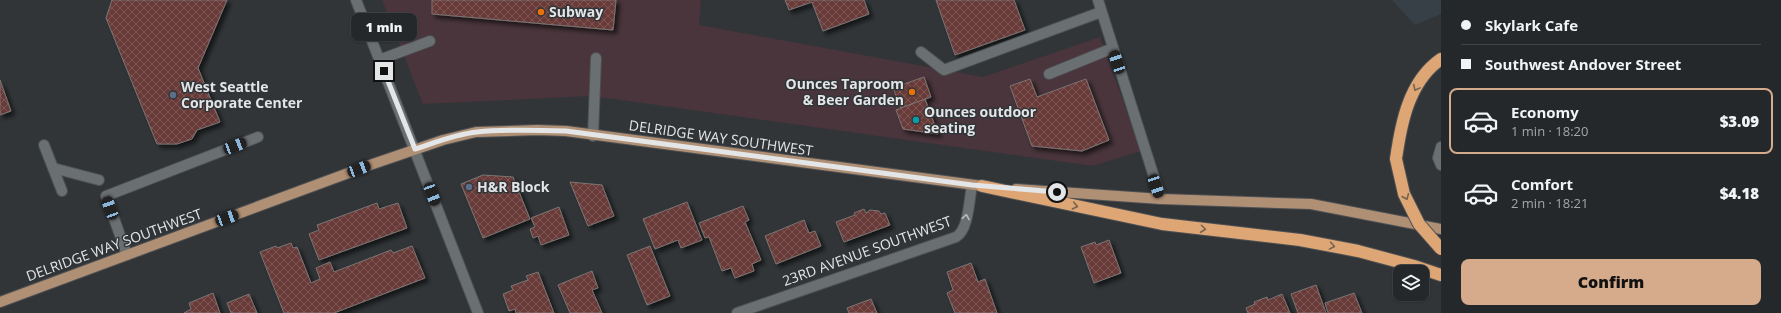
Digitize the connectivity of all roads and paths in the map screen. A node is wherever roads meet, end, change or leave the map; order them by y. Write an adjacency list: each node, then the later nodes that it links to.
1 (356, 0): 9 (street)
2 (1098, 0): 3 (street)
3 (1101, 12): 5 (street); 6 (street)
4 (430, 41): 9 (street)
5 (1113, 48): 10 (street); 21 (street)
6 (921, 52)
7 (596, 58): 11 (street)
8 (1441, 59): 23 (highway, one-way to 23, bridge)
9 (379, 60): 15 (street)
10 (1049, 74)
11 (593, 136): 15 (main road, DELRIDGE WAY SOUTHWEST); 19 (main road, DELRIDGE WAY SOUTHWEST)
12 (258, 137): 24 (street)
13 (44, 145): 17 (street)
14 (1441, 147): 16 (street)
15 (415, 149): 24 (main road, DELRIDGE WAY SOUTHWEST); 27 (street)
16 (1441, 165)
17 (53, 168): 18 (street); 20 (street)
18 (100, 180)
19 (977, 186): 21 (main road, DELRIDGE WAY SOUTHWEST); 25 (highway, one-way to 25); 28 (street, 23RD AVENUE SOUTHWEST, one-way to 19)
20 (62, 191)
21 (1161, 199): 22 (main road, DELRIDGE WAY SOUTHWEST)
22 (1441, 229)
23 (1441, 249)
24 (127, 255): 26 (main road, DELRIDGE WAY SOUTHWEST)
25 (1441, 276)
26 (0, 302)
27 (478, 313)
28 (737, 313)

